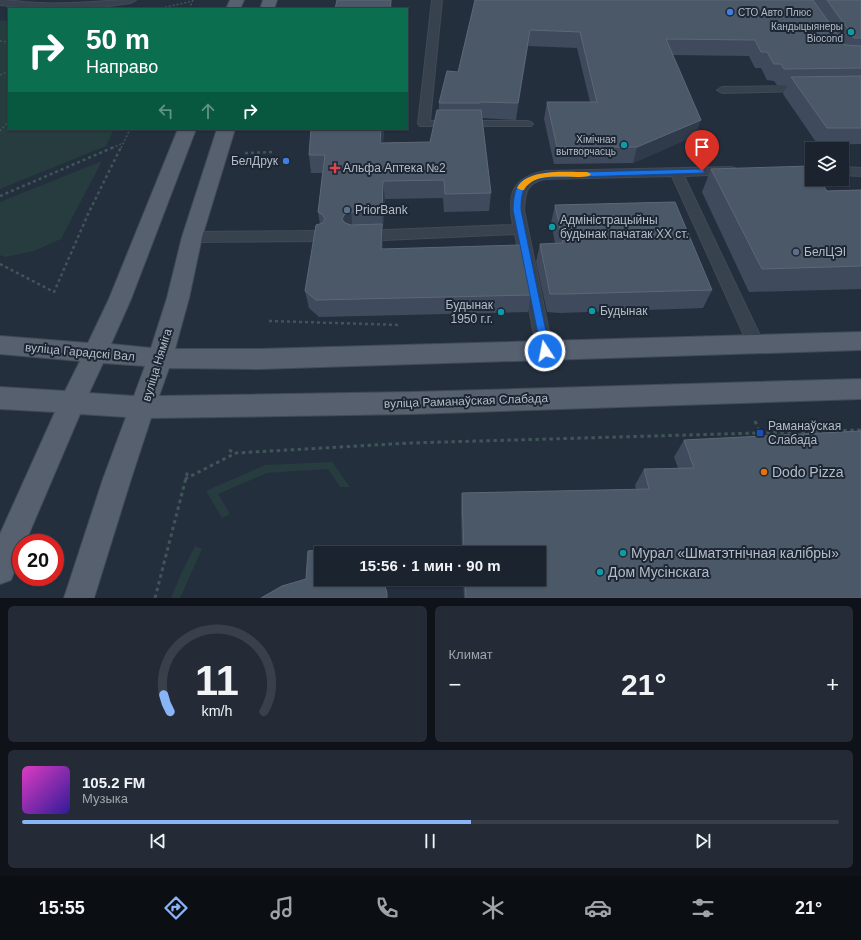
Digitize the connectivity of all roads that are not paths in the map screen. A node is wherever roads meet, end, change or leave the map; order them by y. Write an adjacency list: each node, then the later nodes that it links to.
1 (131, 0): 3 (lane)
2 (437, 0): 6 (lane)
3 (0, 2)
4 (815, 88): 5 (lane)
5 (722, 90)
6 (527, 124)
7 (187, 130): 21 (main road)
8 (226, 130): 16 (main road, вуліца Няміга)
9 (741, 171): 11 (lane)
10 (849, 171): 12 (lane)
11 (676, 172): 13 (lane); 18 (lane)
12 (861, 172)
13 (521, 229): 15 (lane); 20 (lane)
14 (320, 236): 16 (lane)
15 (353, 236)
16 (192, 237): 22 (main road, вуліца Няміга)
17 (861, 341): 18 (main road)
18 (756, 344): 20 (main road)
19 (0, 346): 21 (main road, вуліца Гарадскі Вал)
20 (545, 351): 22 (main road)
21 (94, 354): 22 (main road, вуліца Гарадскі Вал); 25 (main road)
22 (160, 358): 26 (main road, вуліца Няміга)
23 (861, 389): 26 (main road, вуліца Раманаўская Слабада)
24 (0, 398): 25 (main road)
25 (71, 403): 26 (main road, вуліца Раманаўская Слабада); 27 (main road)
26 (144, 407): 28 (main road, вуліца Няміга)
27 (0, 569)
28 (79, 598)

